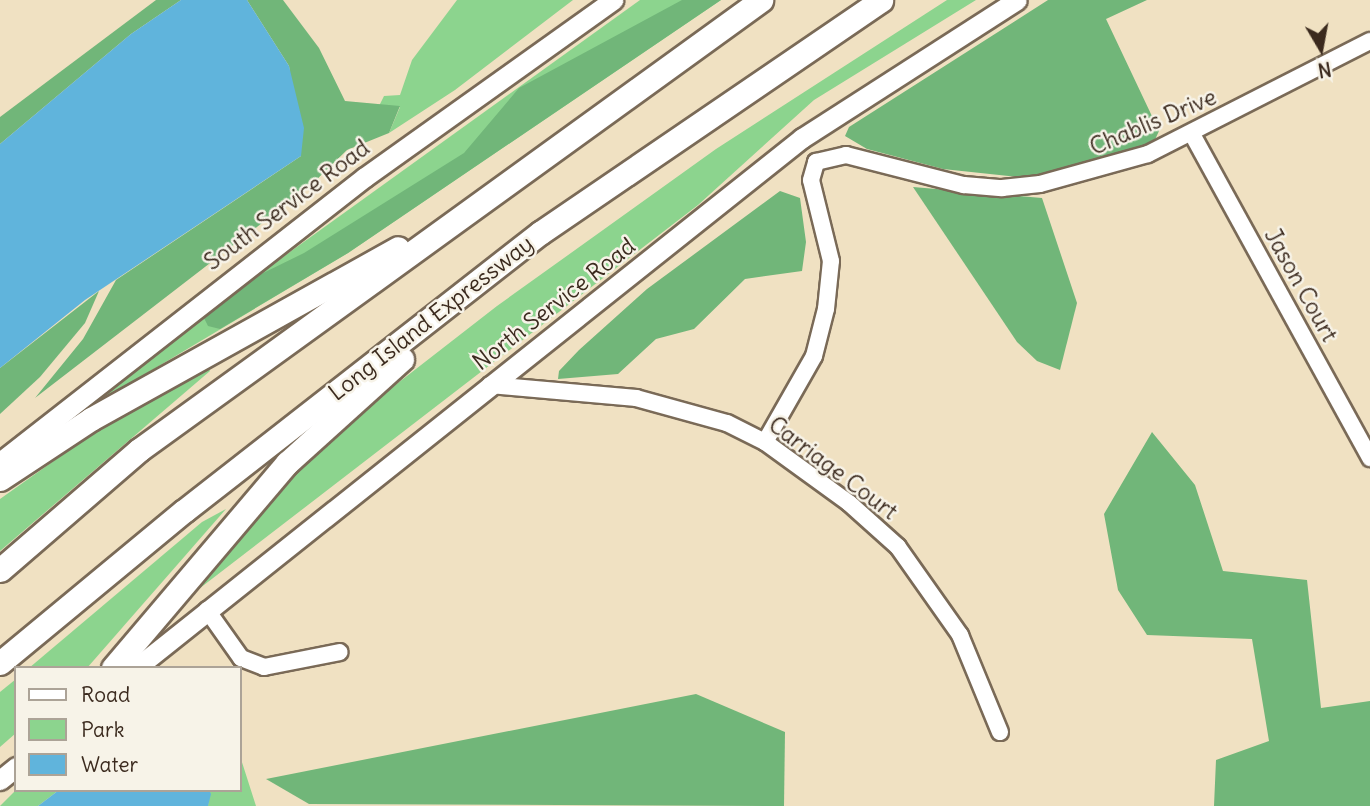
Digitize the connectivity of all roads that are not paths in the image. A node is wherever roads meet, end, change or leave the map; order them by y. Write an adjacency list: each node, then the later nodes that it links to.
1 (613, 0): 12 (main road, South Service Road)
2 (761, 0): 7 (highway)
3 (881, 0): 8 (highway, Long Island Expressway)
4 (1017, 0): 9 (main road, North Service Road)
5 (1370, 41): 6 (street, Chablis Drive)
6 (1192, 134): 10 (street, Chablis Drive); 11 (street, Jason Court)
7 (436, 231): 13 (highway); 14 (highway)
8 (540, 233): 17 (highway, Long Island Expressway); 18 (highway)
9 (489, 385): 10 (street, Carriage Court); 15 (main road, North Service Road)
10 (765, 442): 20 (street, Carriage Court)
11 (1370, 458)
12 (0, 462)
13 (0, 480)
14 (0, 570)
15 (207, 610): 16 (street); 19 (main road, North Service Road)
16 (340, 652)
17 (0, 663)
18 (115, 666)
19 (138, 666)
20 (1000, 732)
21 (14, 769): 22 (main road)
22 (0, 780)

